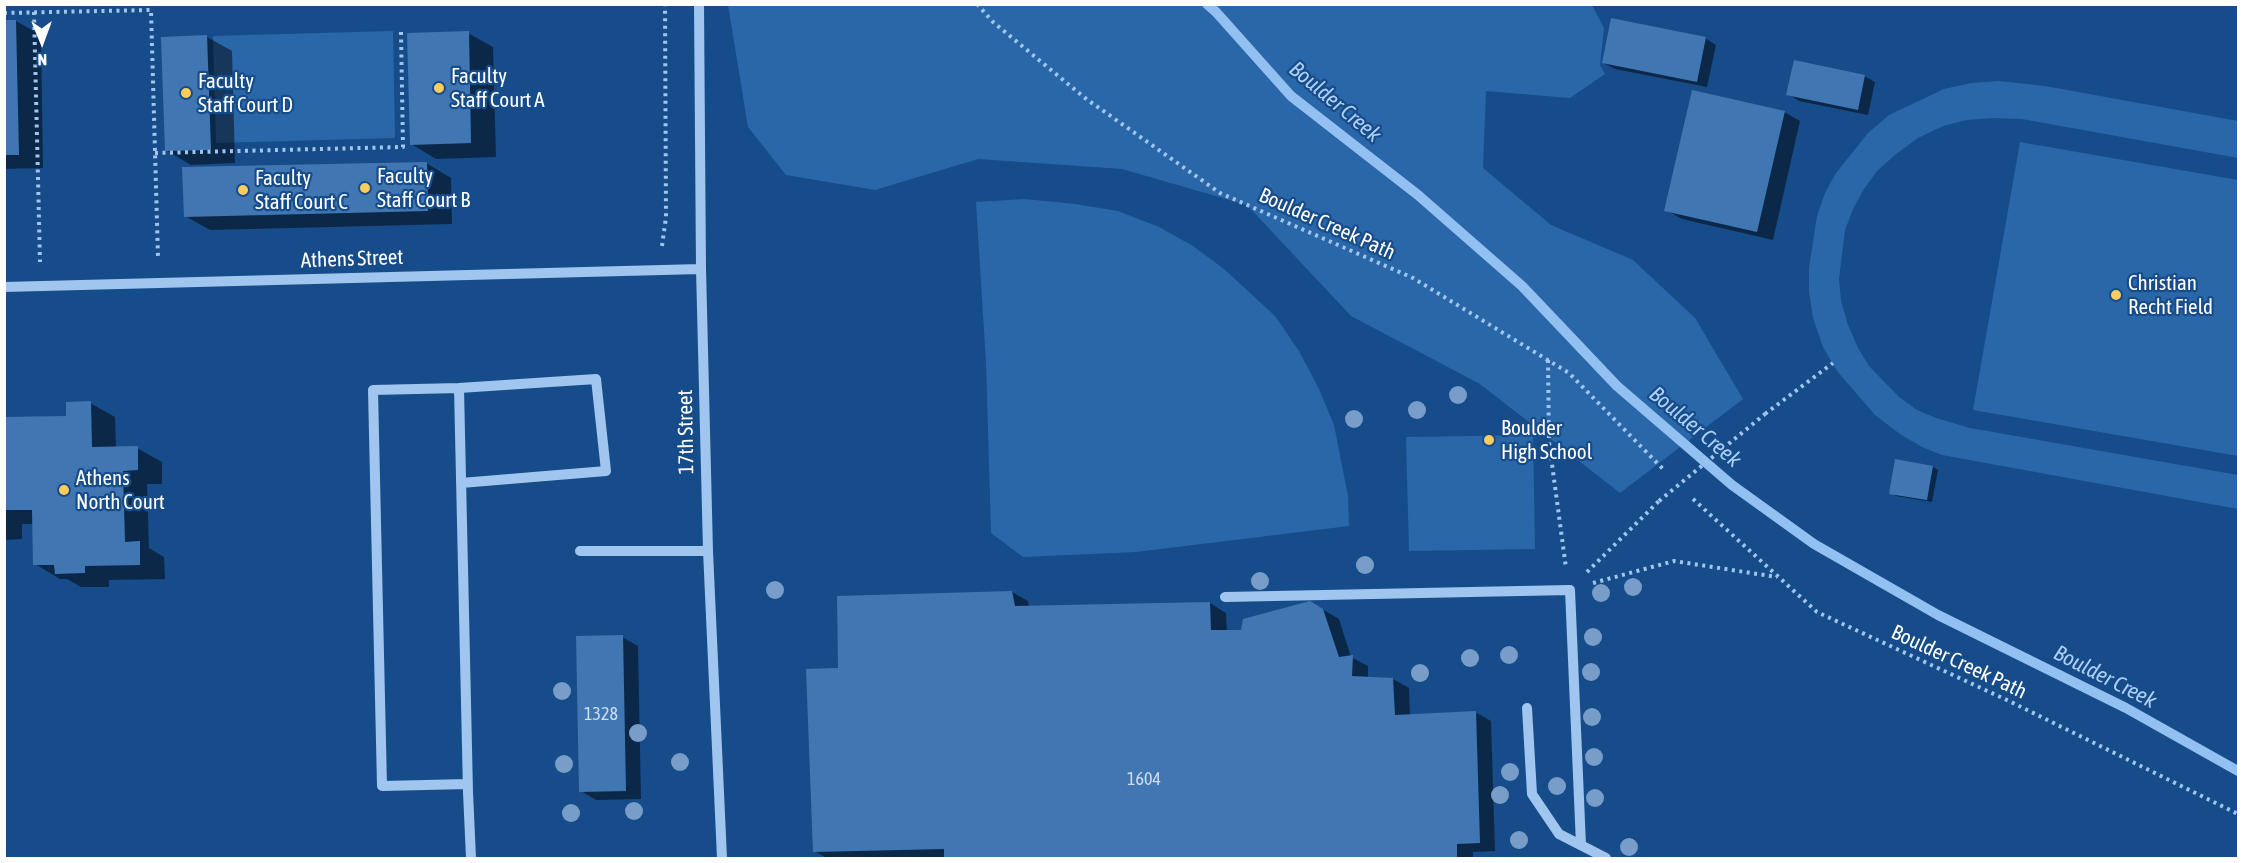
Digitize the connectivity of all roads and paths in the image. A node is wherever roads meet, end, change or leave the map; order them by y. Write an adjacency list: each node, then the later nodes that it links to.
1 (664, 4): 9 (path)
2 (699, 4): 8 (street, 17th Street)
3 (977, 4): 13 (path, Boulder Creek Path)
4 (34, 12): 5 (path); 7 (path); 11 (path)
5 (4, 13)
6 (401, 32): 7 (path)
7 (155, 153): 10 (path)
8 (701, 269): 9 (street, Athens Street); 20 (street, 17th Street)
9 (658, 270): 10 (street, Athens Street)
10 (159, 284): 11 (street, Athens Street)
11 (40, 286): 12 (street, Athens Street)
12 (4, 287)
13 (1548, 360): 16 (path, Boulder Creek Path); 22 (path)
14 (1833, 363): 22 (path, bridge)
15 (459, 388): 17 (street); 17 (street); 25 (street)
16 (1663, 469)
17 (461, 483): 25 (street)
18 (1693, 499): 21 (path, Boulder Creek Path)
19 (580, 551): 20 (street)
20 (708, 551): 29 (street, 17th Street)
21 (1778, 577): 22 (path); 26 (path, Boulder Creek Path)
22 (1570, 590): 23 (street); 27 (street)
23 (1225, 597)
24 (1527, 708): 27 (street)
25 (468, 784): 28 (street)
26 (2238, 814)
27 (1581, 845): 30 (street)
28 (471, 858)
29 (722, 858)
30 (1606, 858)

